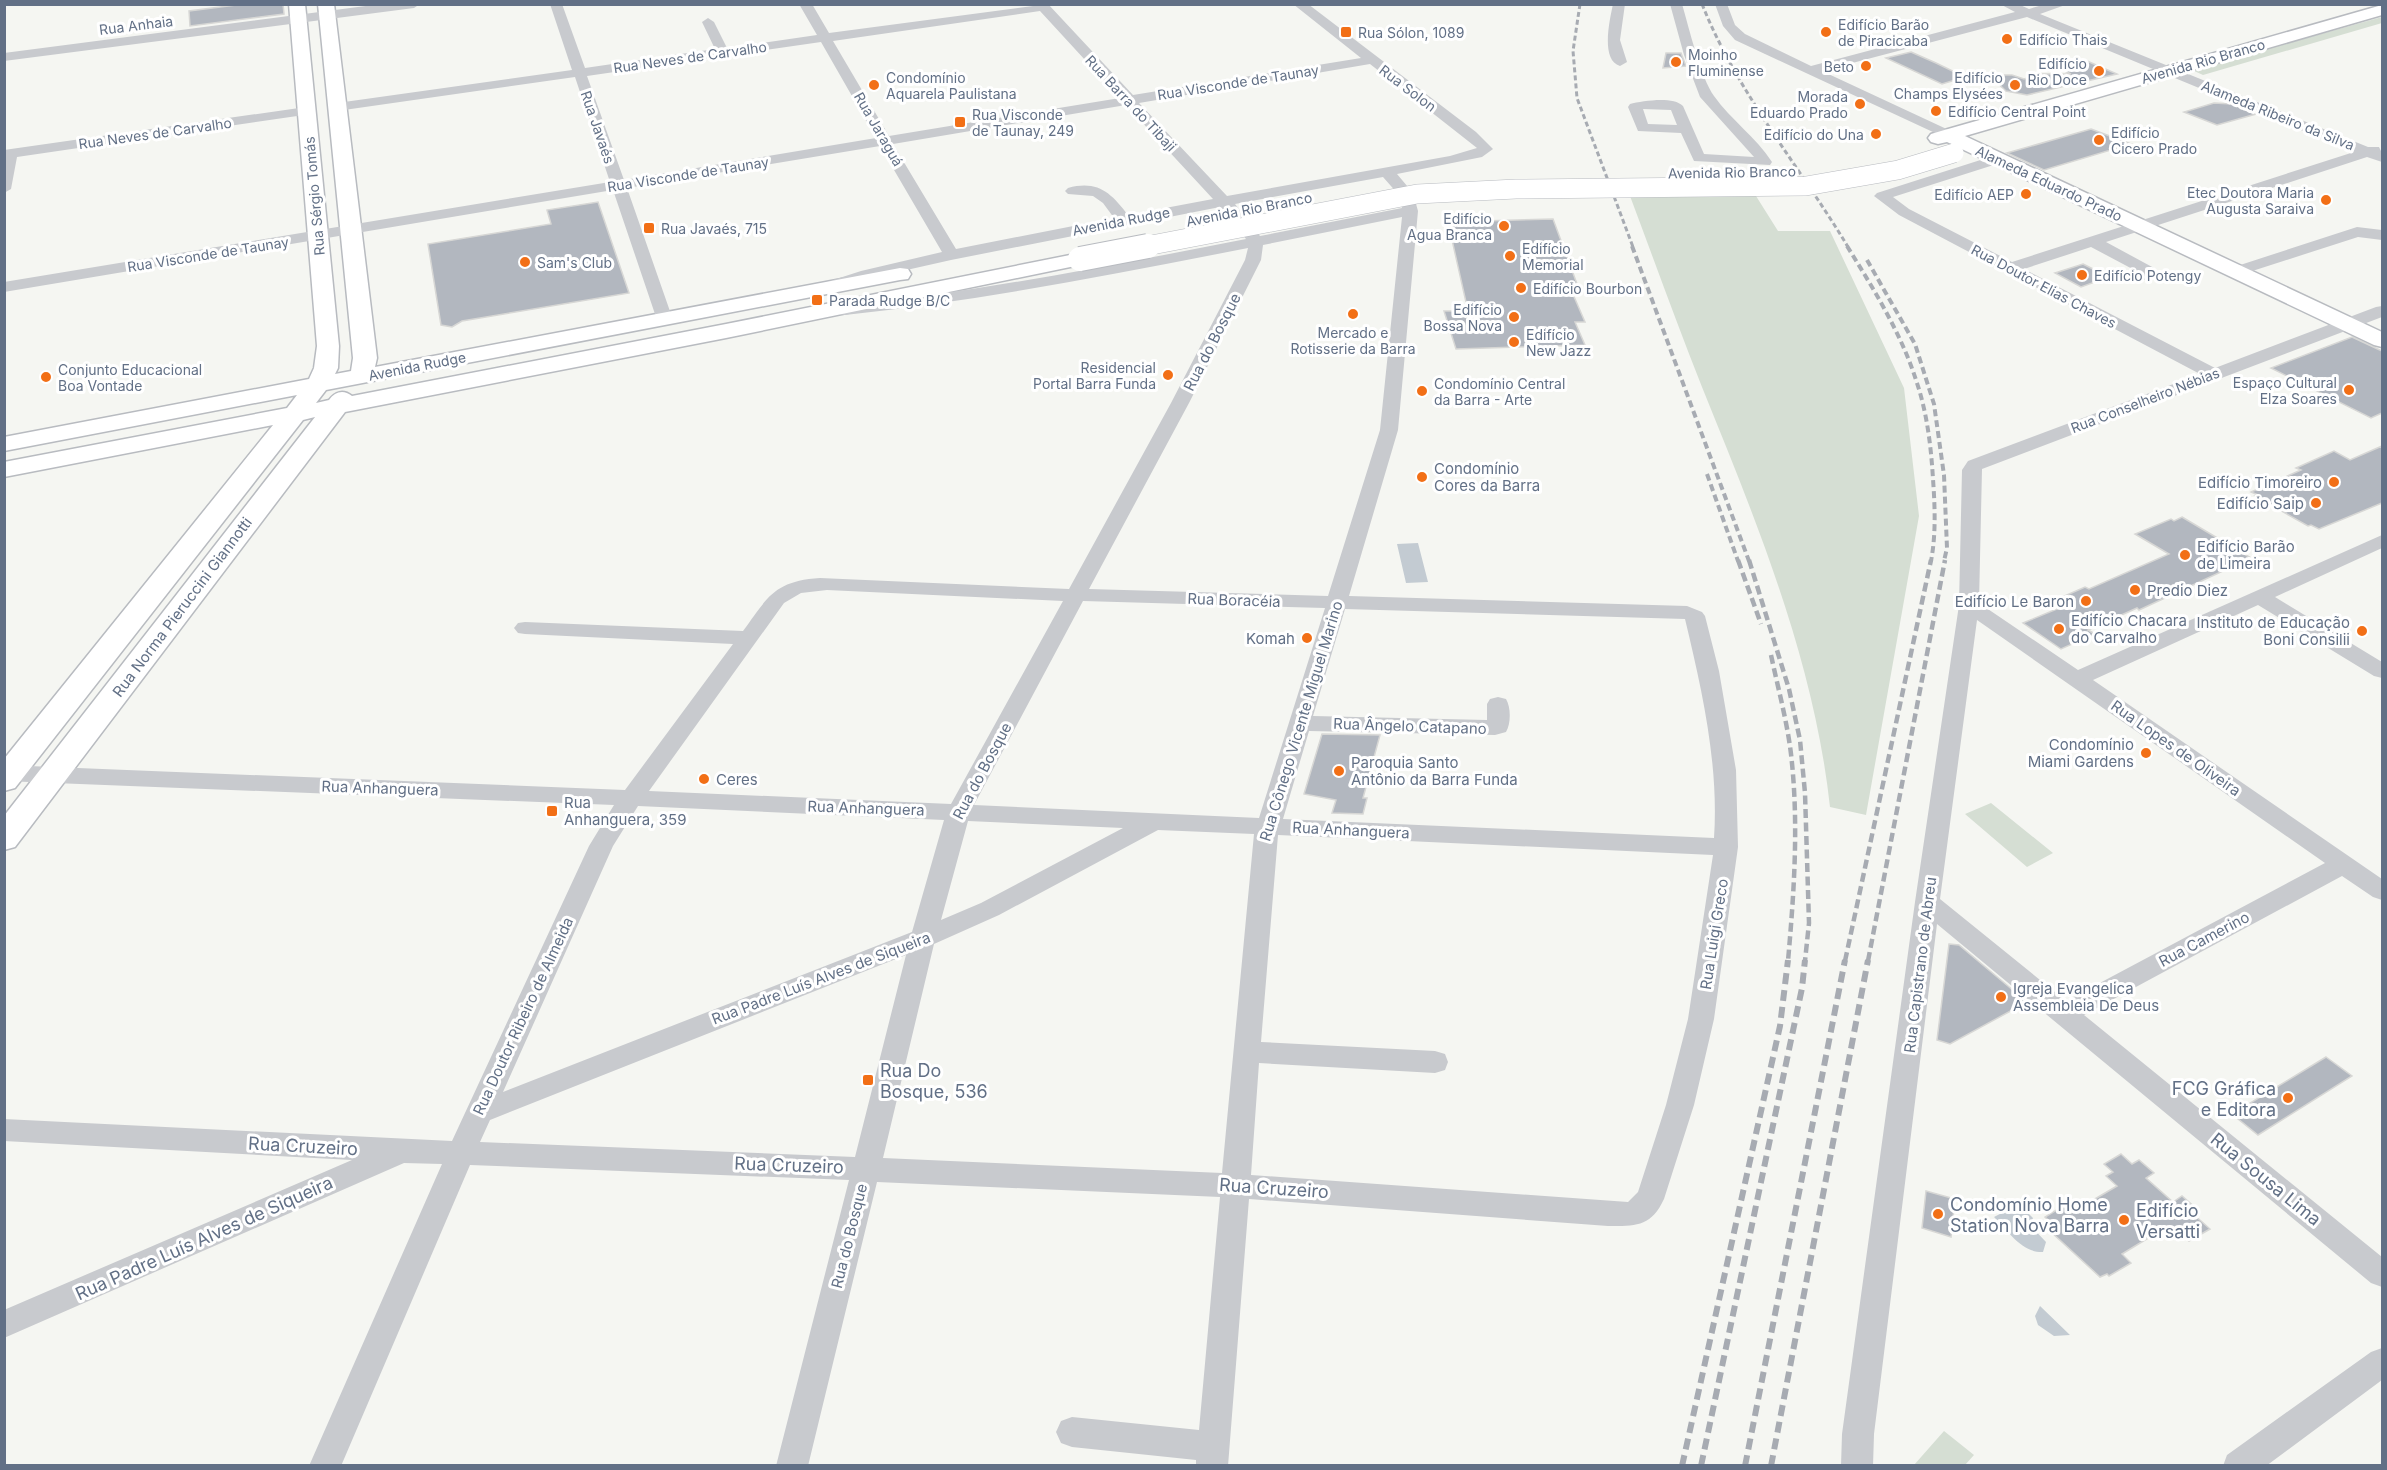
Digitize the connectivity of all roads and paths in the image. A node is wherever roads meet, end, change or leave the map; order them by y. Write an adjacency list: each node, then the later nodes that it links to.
1 (414, 4): 10 (street, Rua Anhaia)
2 (556, 4): 24 (street, Rua Javaés)
3 (805, 4): 17 (street, Rua Jaraguá)
4 (1299, 4): 20 (street, Rua Solon)
5 (1619, 4): 21 (street)
6 (1676, 4): 29 (street)
7 (2007, 4): 14 (street, Alameda Ribeiro da Silva)
8 (2062, 4): 14 (street)
9 (1042, 6): 17 (street, Rua Neves de Carvalho); 26 (street, Rua Barra do Tibaji)
10 (326, 10): 13 (street, Rua Anhaia); 27 (main road)
11 (1723, 10): 22 (street, Alameda Eduardo Prado)
12 (2382, 10): 23 (main road, Avenida Rio Branco)
13 (297, 12): 19 (street, Rua Anhaia); 28 (main road, Rua Sérgio Tomás)
14 (2028, 13): 22 (street); 23 (street, Alameda Ribeiro da Silva)
15 (708, 22): 18 (street)
16 (2382, 27): 25 (main road, Avenida Rio Branco)
17 (825, 38): 18 (street, Rua Neves de Carvalho); 30 (street, Rua Jaraguá)
18 (723, 52): 24 (street, Rua Neves de Carvalho)
19 (4, 57)
20 (1371, 60): 26 (street, Rua Visconde de Taunay); 36 (street, Rua Solon)
21 (1620, 62)
22 (1810, 70): 31 (street, Alameda Eduardo Prado)
23 (2169, 70): 25 (street, Alameda Ribeiro da Silva); 31 (main road, Avenida Rio Branco)
24 (580, 72): 27 (street, Rua Neves de Carvalho); 38 (street, Rua Javaés)
25 (2195, 81): 31 (main road, Avenida Rio Branco); 32 (street, Alameda Ribeiro da Silva)
26 (1127, 100): 30 (street, Rua Visconde de Taunay); 41 (street, Rua Barra do Tibaji)
27 (337, 107): 45 (main road)
28 (306, 111): 33 (street, Rua Neves de Carvalho); 47 (main road, Rua Sérgio Tomás)
29 (1686, 129)
30 (885, 141): 38 (street, Rua Visconde de Taunay); 51 (street, Rua Jaraguá)
31 (1945, 143): 35 (main road, Alameda Eduardo Prado); 52 (main road, Avenida Rio Branco, bridge)
32 (2378, 152): 44 (street)
33 (8, 154): 39 (street)
34 (1867, 156): 50 (main road, Avenida Rio Branco)
35 (1998, 159): 44 (main road, Alameda Eduardo Prado); 53 (street, Rua Doutor Elias Chaves)
36 (1450, 160): 37 (street, Avenida Rudge)
37 (1386, 171): 41 (street, Avenida Rudge); 42 (street, Rua Cônego Vicente Miguel Marino)
38 (618, 185): 45 (street, Rua Visconde de Taunay); 60 (street, Rua Javaés)
39 (4, 189)
40 (1073, 191): 43 (street)
41 (1222, 201): 43 (street, Avenida Rudge); 48 (street)
42 (1410, 211): 48 (street, Avenida Rudge); 75 (street, Rua Cônego Vicente Miguel Marino)
43 (1124, 220): 51 (street, Avenida Rudge)
44 (2140, 226): 49 (street); 54 (main road, Alameda Eduardo Prado)
45 (351, 230): 47 (street, Rua Visconde de Taunay); 64 (main road)
46 (2382, 235): 54 (street)
47 (318, 236): 56 (street, Rua Visconde de Taunay); 65 (main road, Rua Sérgio Tomás)
48 (1256, 241): 59 (street, Avenida Rudge); 72 (street, Rua do Bosque)
49 (2092, 241): 53 (street); 55 (street)
50 (1066, 243): 57 (main road, Avenida Rudge)
51 (951, 255): 57 (street, Avenida Rudge)
52 (1080, 259): 59 (main road, Avenida Rudge)
53 (2010, 268): 63 (street, Rua Doutor Elias Chaves)
54 (2237, 271): 61 (main road, Alameda Eduardo Prado)
55 (2145, 277)
56 (4, 287)
57 (829, 287): 60 (main road, Avenida Rudge)
58 (2382, 311): 61 (street, Rua Conselheiro Nébias)
59 (812, 313): 66 (main road, Avenida Rudge)
60 (664, 317): 64 (main road, Avenida Rudge)
61 (2348, 324): 62 (main road, Alameda Eduardo Prado); 63 (street, Rua Conselheiro Nébias)
62 (2382, 340)
63 (2213, 374): 69 (street, Rua Conselheiro Nébias)
64 (362, 377): 65 (main road, Avenida Rudge); 66 (main road, Rua Norma Pieruccini Giannotti)
65 (318, 385): 67 (main road, Rua Norma Pieruccini Giannotti); 68 (main road, Avenida Rudge)
66 (337, 405): 67 (main road, Avenida Rudge); 85 (main road, Rua Norma Pieruccini Giannotti)
67 (296, 413): 70 (main road, Avenida Rudge); 84 (main road, Rua Norma Pieruccini Giannotti)
68 (4, 444)
69 (1975, 465): 76 (street, Rua Capistrano de Abreu)
70 (4, 470)
71 (2382, 541): 73 (street)
72 (1076, 595): 74 (street, Rua Boracéia); 75 (street, Rua Boracéia); 87 (street, Rua do Bosque)
73 (2260, 597): 80 (street); 81 (street)
74 (777, 599): 79 (street, Rua Doutor Ribeiro de Almeida)
75 (1337, 603): 77 (street, Rua Boracéia); 83 (street, Rua Cônego Vicente Miguel Marino)
76 (1970, 605): 81 (street, Rua Lopes de Oliveira); 95 (street, Rua Capistrano de Abreu)
77 (1695, 616): 91 (street, Rua Luigi Greco)
78 (525, 628): 79 (street)
79 (750, 638): 86 (street, Rua Doutor Ribeiro de Almeida)
80 (2382, 670)
81 (2077, 679): 92 (street, Rua Lopes de Oliveira)
82 (1498, 705): 83 (street, Rua Ângelo Catapano)
83 (1299, 723): 89 (street, Rua Cônego Vicente Miguel Marino)
84 (6, 776): 85 (street, Rua Anhanguera)
85 (53, 776): 86 (street, Rua Anhanguera); 90 (main road, Rua Norma Pieruccini Giannotti)
86 (632, 798): 87 (street, Rua Anhanguera); 101 (street, Rua Doutor Ribeiro de Almeida)
87 (958, 813): 88 (street, Rua Anhanguera); 93 (street, Rua do Bosque)
88 (1154, 822): 89 (street, Rua Anhanguera); 96 (street, Rua Padre Luís Alves de Siqueira)
89 (1268, 826): 91 (street, Rua Anhanguera); 99 (street, Rua Cônego Vicente Miguel Marino)
90 (4, 839)
91 (1726, 847): 107 (street, Rua Luigi Greco)
92 (2344, 864): 94 (street, Rua Lopes de Oliveira); 98 (street, Rua Camerino)
93 (937, 882): 96 (street); 97 (street, Rua do Bosque)
94 (2382, 891)
95 (1927, 902): 98 (street, Rua Sousa Lima); 115 (street, Rua Capistrano de Abreu)
96 (990, 909): 97 (street, Rua Padre Luís Alves de Siqueira)
97 (922, 938): 101 (street, Rua Padre Luís Alves de Siqueira); 105 (street, Rua do Bosque)
98 (2063, 1014): 108 (street, Rua Sousa Lima)
99 (1246, 1052): 100 (street); 106 (street, Rua Cônego Vicente Miguel Marino)
100 (1435, 1062)
101 (478, 1113): 104 (street, Rua Doutor Ribeiro de Almeida)
102 (4, 1130): 103 (street, Rua Cruzeiro)
103 (403, 1151): 104 (street, Rua Cruzeiro); 109 (street, Rua Padre Luís Alves de Siqueira)
104 (460, 1153): 105 (street, Rua Cruzeiro); 113 (street, Rua Doutor Ribeiro de Almeida)
105 (866, 1168): 106 (street, Rua Cruzeiro); 114 (street, Rua do Bosque)
106 (1235, 1186): 107 (street, Rua Cruzeiro); 112 (street, Rua Cônego Vicente Miguel Marino)
107 (1608, 1214)
108 (2382, 1274)
109 (4, 1325)
110 (2382, 1362): 116 (street)
111 (1072, 1432): 112 (street)
112 (1213, 1456)
113 (325, 1466)
114 (792, 1466)
115 (1857, 1466)
116 (2239, 1466)

